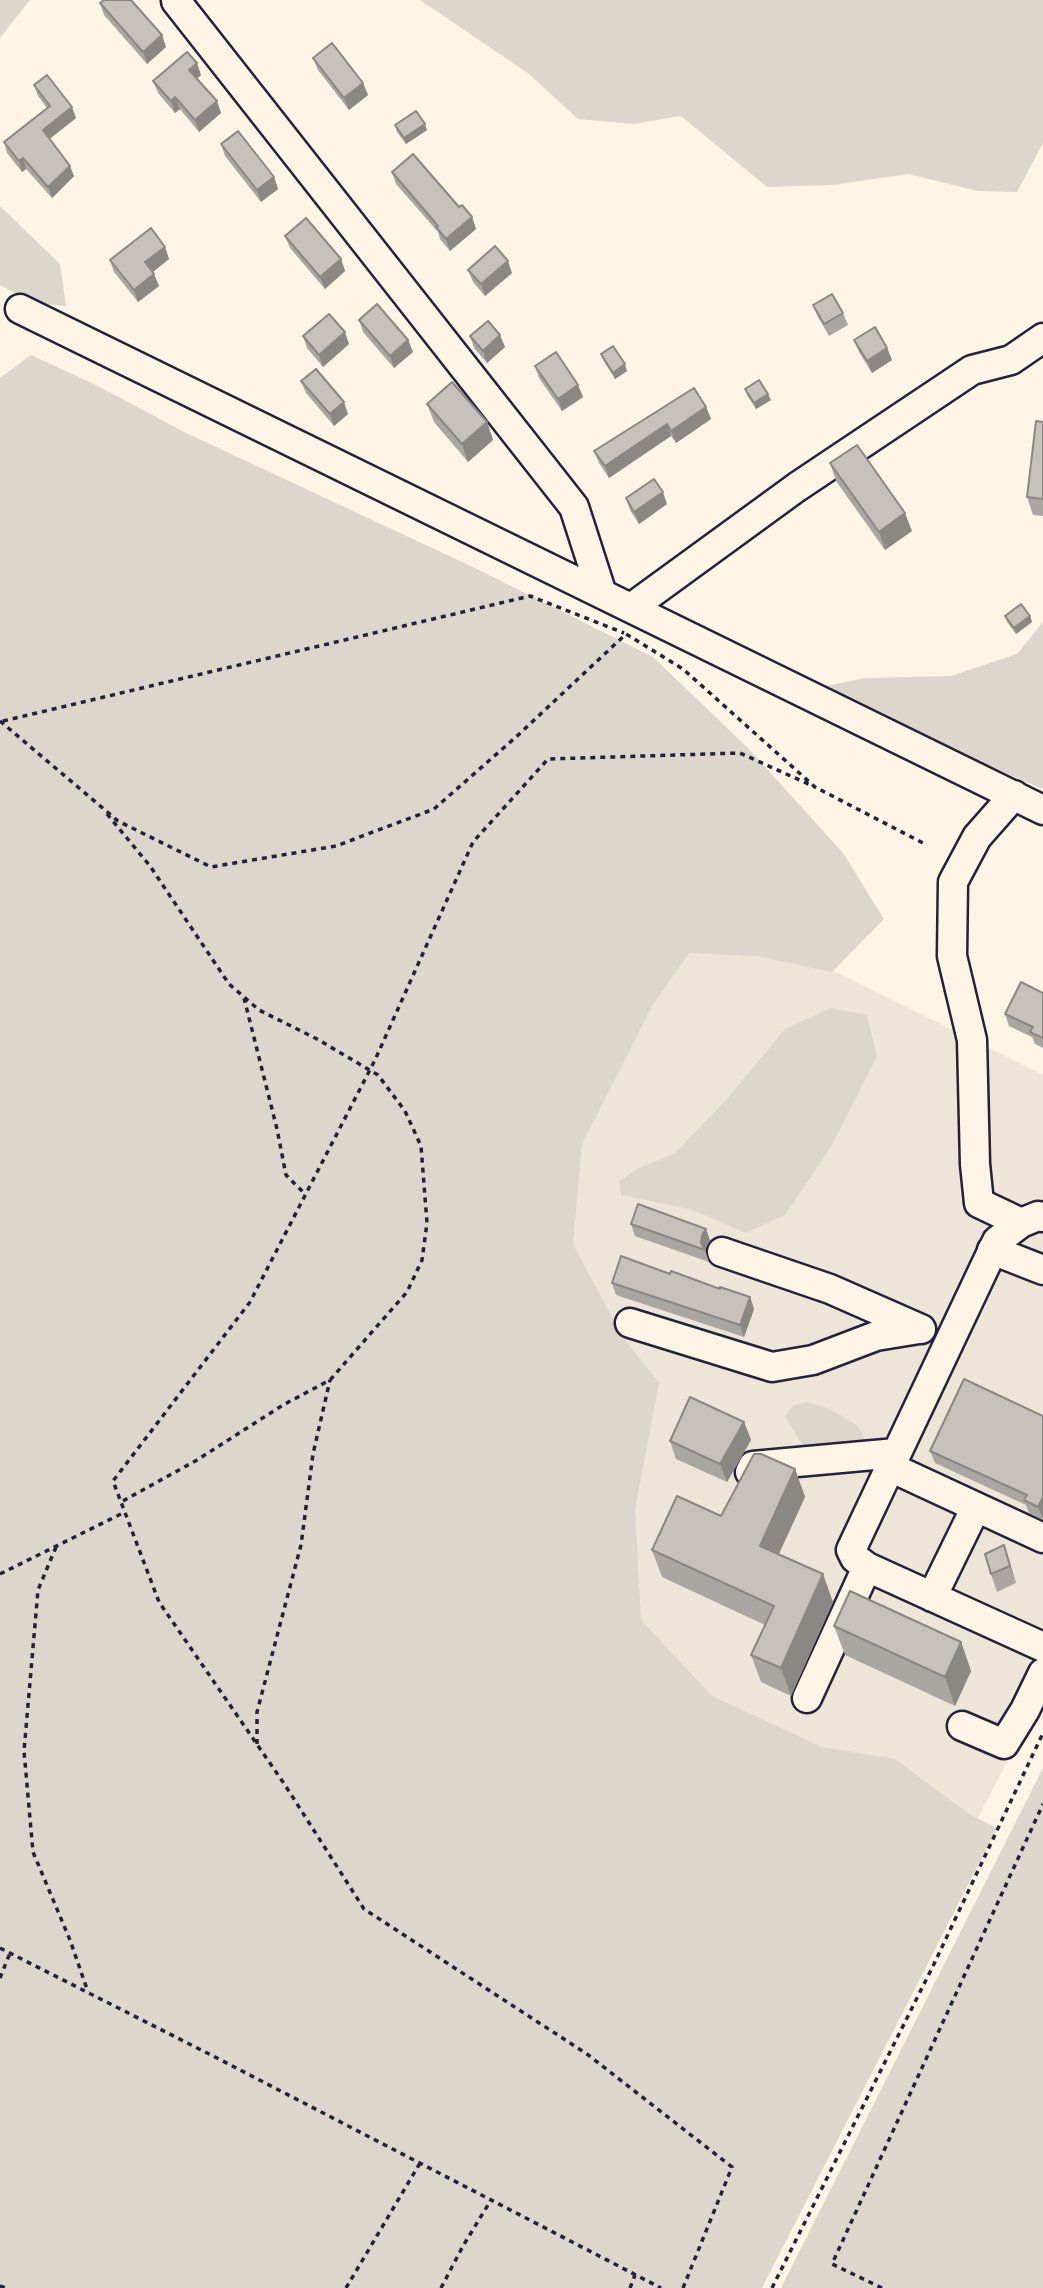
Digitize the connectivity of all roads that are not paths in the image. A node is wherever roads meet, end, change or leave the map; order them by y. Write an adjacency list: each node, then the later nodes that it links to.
1 (176, 1): 4 (street)
2 (20, 309): 4 (street)
3 (1043, 338): 5 (street)
4 (602, 594): 5 (street)
5 (629, 621): 6 (street)
6 (1014, 795): 7 (street); 8 (street)
7 (1043, 810)
8 (1032, 1220): 9 (street)
9 (992, 1250): 11 (street); 14 (street)
10 (722, 1252): 13 (street)
11 (1043, 1270)
12 (630, 1323): 13 (street)
13 (919, 1329): 14 (street)
14 (949, 1342): 15 (street)
15 (893, 1460): 16 (street); 17 (street); 19 (street)
16 (741, 1491)
17 (976, 1507): 18 (street); 20 (street)
18 (1043, 1538)
19 (867, 1567): 20 (street); 23 (street)
20 (933, 1597): 21 (street)
21 (1043, 1647)
22 (1043, 1673): 24 (street)
23 (807, 1698)
24 (962, 1726)

